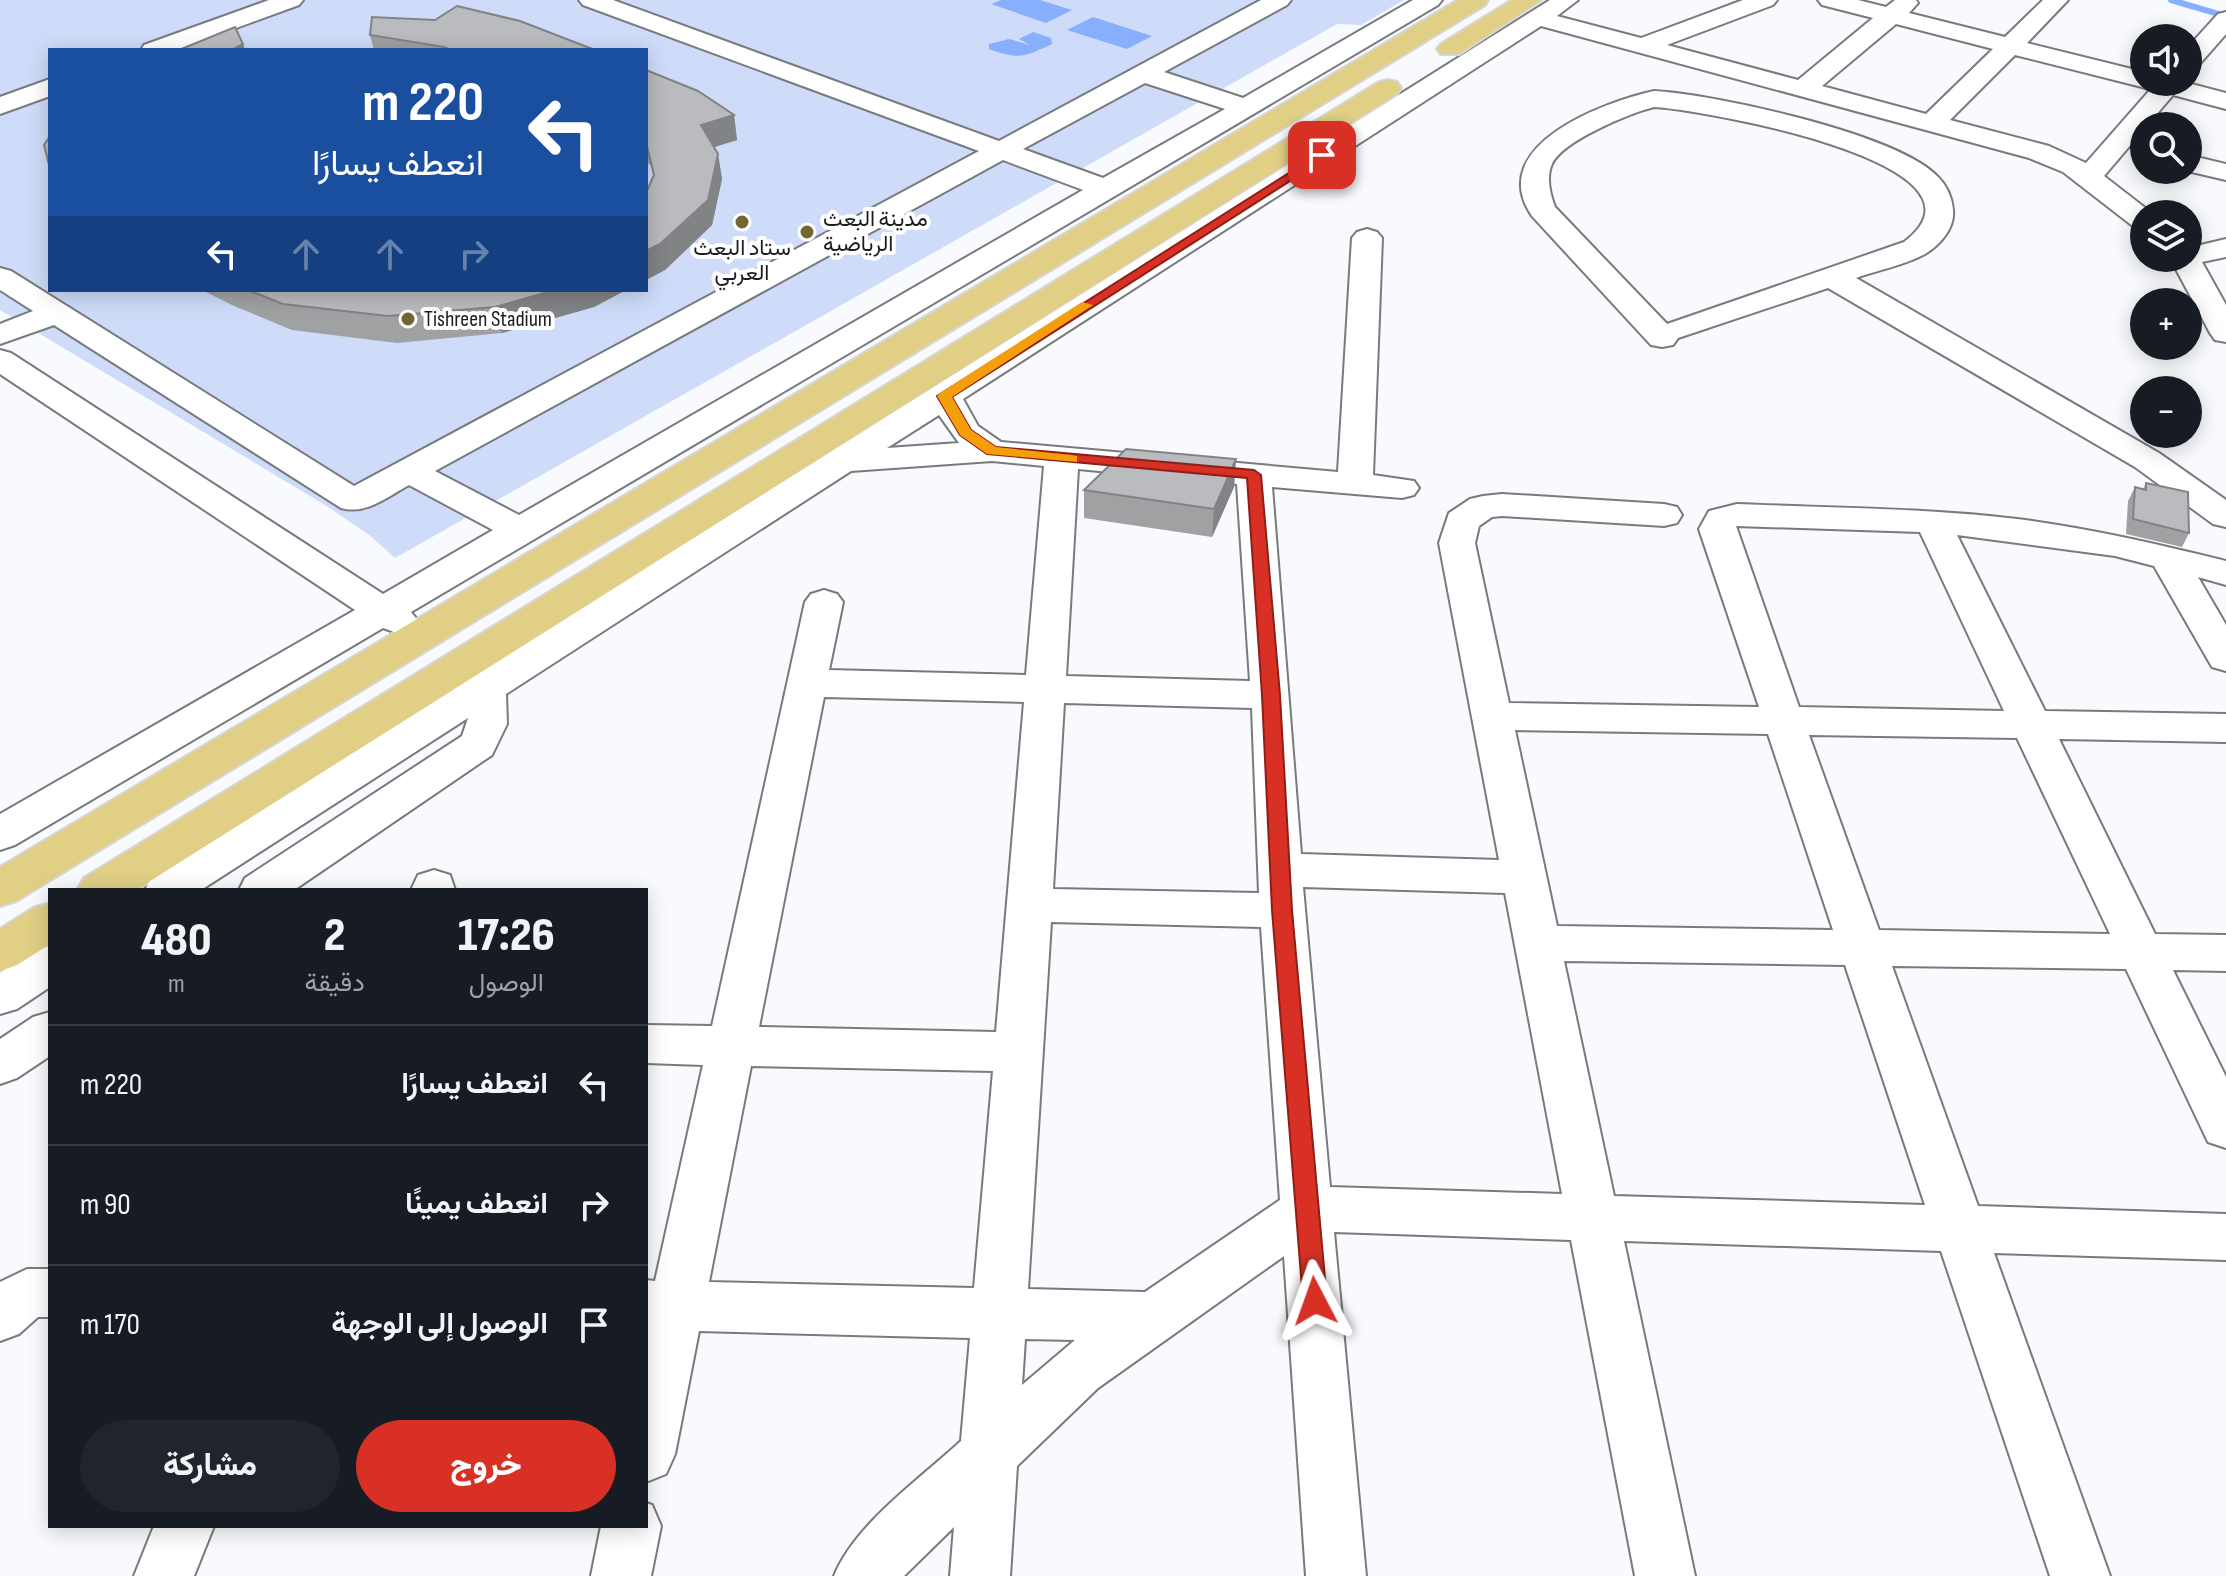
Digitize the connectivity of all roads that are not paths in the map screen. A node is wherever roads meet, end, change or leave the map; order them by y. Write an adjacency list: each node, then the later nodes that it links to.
1 (291, 0): 16 (street)
2 (591, 0): 29 (street)
3 (1279, 0): 17 (street)
4 (1430, 0): 25 (street)
5 (1476, 0): 61 (main road)
6 (1566, 0): 11 (street)
7 (1765, 0): 14 (street)
8 (1830, 0): 10 (street)
9 (2056, 0): 13 (street)
10 (1901, 8): 13 (street); 20 (street)
11 (1533, 9): 14 (street); 45 (street); 63 (main road)
12 (2226, 19): 15 (street)
13 (2008, 45): 18 (street); 26 (street)
14 (1642, 46): 20 (street)
15 (2202, 46)
16 (159, 48)
17 (1143, 74): 25 (street); 29 (street)
18 (2130, 76)
19 (48, 88): 24 (street)
20 (1803, 89): 26 (street)
21 (2202, 95): 23 (street)
22 (2149, 96): 27 (street)
23 (2226, 101)
24 (0, 106)
25 (1246, 107): 33 (street)
26 (1932, 123): 32 (street)
27 (2117, 144): 28 (street); 32 (street)
28 (2130, 147)
29 (1002, 150): 33 (street); 49 (street)
30 (2202, 166): 31 (street)
31 (2226, 172)
32 (2088, 177): 34 (street)
33 (1106, 189): 56 (street)
34 (2130, 210)
35 (1367, 238): 51 (street)
36 (2226, 248): 37 (street)
37 (2202, 254)
38 (2196, 272): 42 (street)
39 (0, 277): 41 (street)
40 (1832, 277): 40 (street); 54 (street)
41 (56, 313): 43 (street); 49 (street)
42 (2222, 318)
43 (0, 335)
44 (0, 360): 60 (street)
45 (945, 396): 46 (street); 48 (street)
46 (992, 451): 47 (street); 48 (street)
47 (1062, 458): 50 (street); 65 (street)
48 (841, 461): 63 (street)
49 (409, 471): 56 (street)
50 (1254, 475): 51 (street); 66 (street)
51 (1355, 484): 52 (street)
52 (1402, 488)
53 (1664, 515): 67 (street)
54 (2226, 516)
55 (1933, 522): 57 (street); 68 (street); 69 (street)
56 (521, 531): 60 (street)
57 (2168, 558): 58 (street); 62 (street)
58 (2226, 573)
59 (824, 602): 64 (street)
60 (383, 609): 61 (street); 71 (street)
61 (418, 636): 63 (main road); 76 (main road)
62 (2226, 658)
63 (469, 680): 73 (main road); 74 (street); 75 (street)
64 (807, 683): 65 (street); 89 (street)
65 (1045, 689): 66 (street); 78 (street)
66 (1271, 695): 77 (street)
67 (1492, 716): 68 (street); 72 (street)
68 (1783, 721): 69 (street); 81 (street)
69 (2031, 725): 70 (street); 82 (street)
70 (2226, 728)
71 (9, 825)
72 (1524, 877): 77 (street); 80 (street)
73 (104, 888)
74 (170, 888)
75 (264, 888)
76 (0, 889)
77 (1282, 890): 78 (street); 93 (street)
78 (1029, 905): 90 (street)
79 (48, 922): 83 (main road)
80 (1538, 943): 81 (street); 94 (street)
81 (1862, 947): 82 (street); 95 (street)
82 (2141, 951): 84 (street); 92 (street)
83 (0, 952)
84 (2226, 953)
85 (48, 965): 86 (street)
86 (0, 996)
87 (48, 1032): 91 (street)
88 (648, 1044): 89 (street)
89 (732, 1046): 90 (street); 98 (street)
90 (1018, 1052): 99 (street)
91 (0, 1064)
92 (2226, 1127)
93 (1308, 1209): 94 (street); 101 (street); 110 (street)
94 (1593, 1218): 95 (street); 111 (street)
95 (1960, 1229): 96 (street); 112 (street)
96 (2226, 1237)
97 (48, 1293): 100 (street)
98 (661, 1306): 99 (street); 102 (street)
99 (999, 1314): 101 (street); 103 (street)
100 (0, 1316)
101 (1149, 1317): 103 (street)
102 (648, 1434)
103 (989, 1455): 108 (street); 109 (street)
104 (183, 1528): 106 (street)
105 (631, 1528): 107 (street)
106 (164, 1576)
107 (621, 1576)
108 (864, 1576)
109 (980, 1576)
110 (1336, 1576)
111 (1665, 1576)
112 (2080, 1576)

